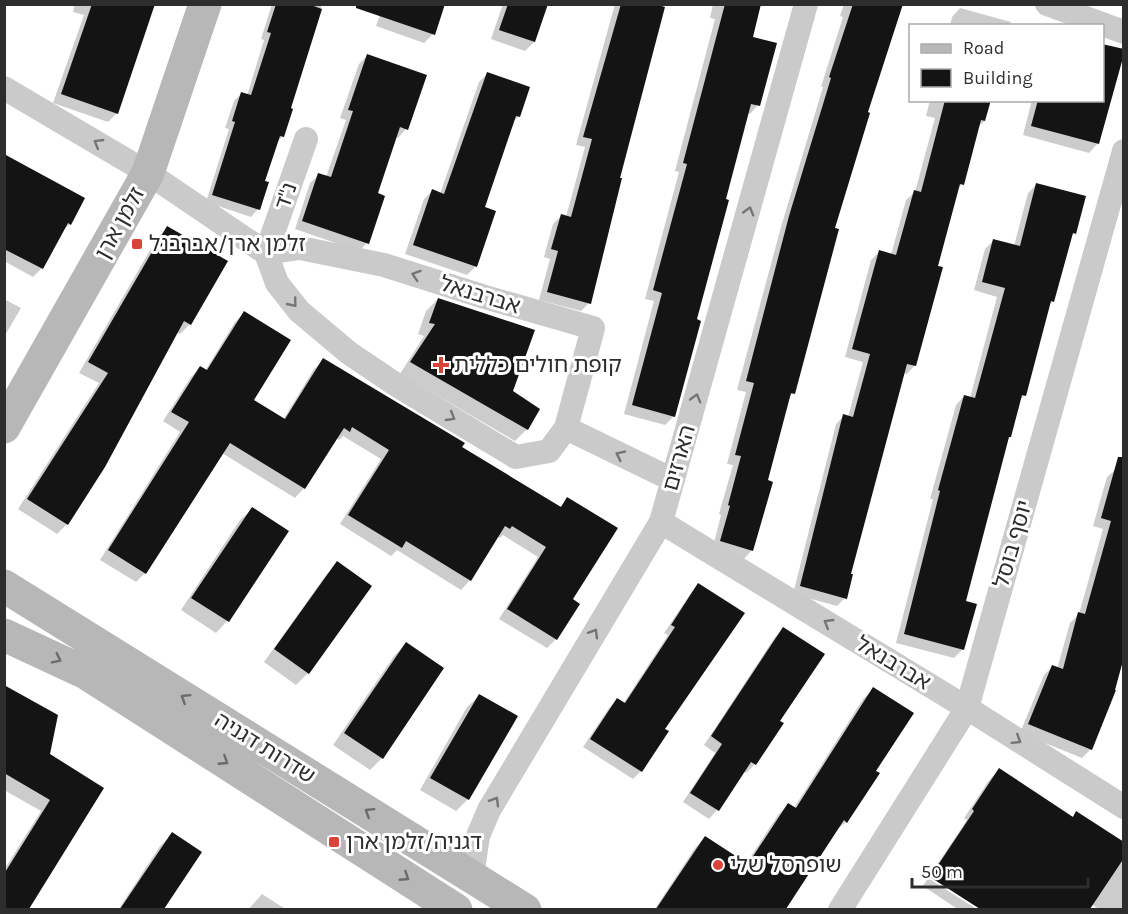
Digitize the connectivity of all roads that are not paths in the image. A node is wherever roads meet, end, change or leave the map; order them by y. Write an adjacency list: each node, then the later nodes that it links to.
1 (205, 4): 10 (street, זלמן ארן)
2 (807, 4): 14 (street, הארזים, one-way to 2)
3 (1047, 4): 4 (street)
4 (1102, 24)
5 (1104, 25): 6 (street)
6 (1124, 32)
7 (4, 88): 10 (street, one-way to 7)
8 (306, 140): 11 (street, נ"ד)
9 (1124, 151): 18 (street, יוסף בוסל)
10 (148, 173): 11 (street); 12 (street, זלמן ארן)
11 (266, 253): 13 (street, אברבנאל, one-way to 13); 13 (street, אברבנאל, one-way to 11)
12 (4, 427)
13 (566, 428): 14 (street, one-way to 13)
14 (673, 480): 15 (street, הארזים)
15 (661, 522): 18 (street, אברבנאל, one-way to 15); 20 (street, הארזים, one-way to 15)
16 (4, 586): 20 (street, שדרות דגניה, one-way to 16)
17 (4, 634): 21 (street, שדרות דגניה, one-way to 21)
18 (967, 708): 19 (street, אברבנאל, one-way to 19); 23 (street, יוסף בוסל)
19 (1124, 807)
20 (472, 876): 22 (street, שדרות דגניה)
21 (456, 909)
22 (525, 909)
23 (840, 909)

